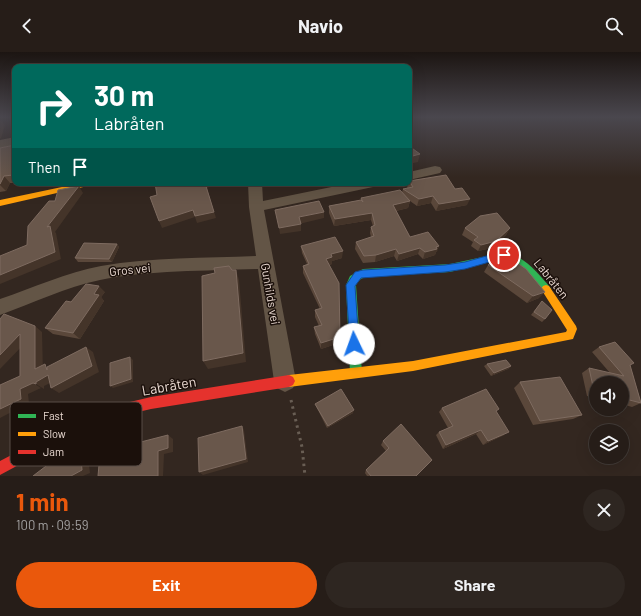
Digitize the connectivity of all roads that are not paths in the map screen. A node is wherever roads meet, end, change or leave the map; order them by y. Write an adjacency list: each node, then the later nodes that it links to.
1 (12, 142): 2 (street)
2 (0, 144)
3 (435, 170): 4 (street)
4 (412, 175)
5 (78, 186): 8 (street)
6 (255, 186): 9 (street, Gunhilds vei)
7 (358, 186): 9 (street)
8 (0, 203)
9 (256, 207): 10 (street, Gunhilds vei)
10 (264, 262): 11 (street, Gros vei); 13 (street, Gunhilds vei)
11 (0, 307)
12 (356, 373): 12 (street, Labråten); 13 (street, Labråten)
13 (284, 381): 14 (street, Labråten)
14 (142, 405)
15 (10, 463): 16 (street, Labråten)
16 (0, 468)

